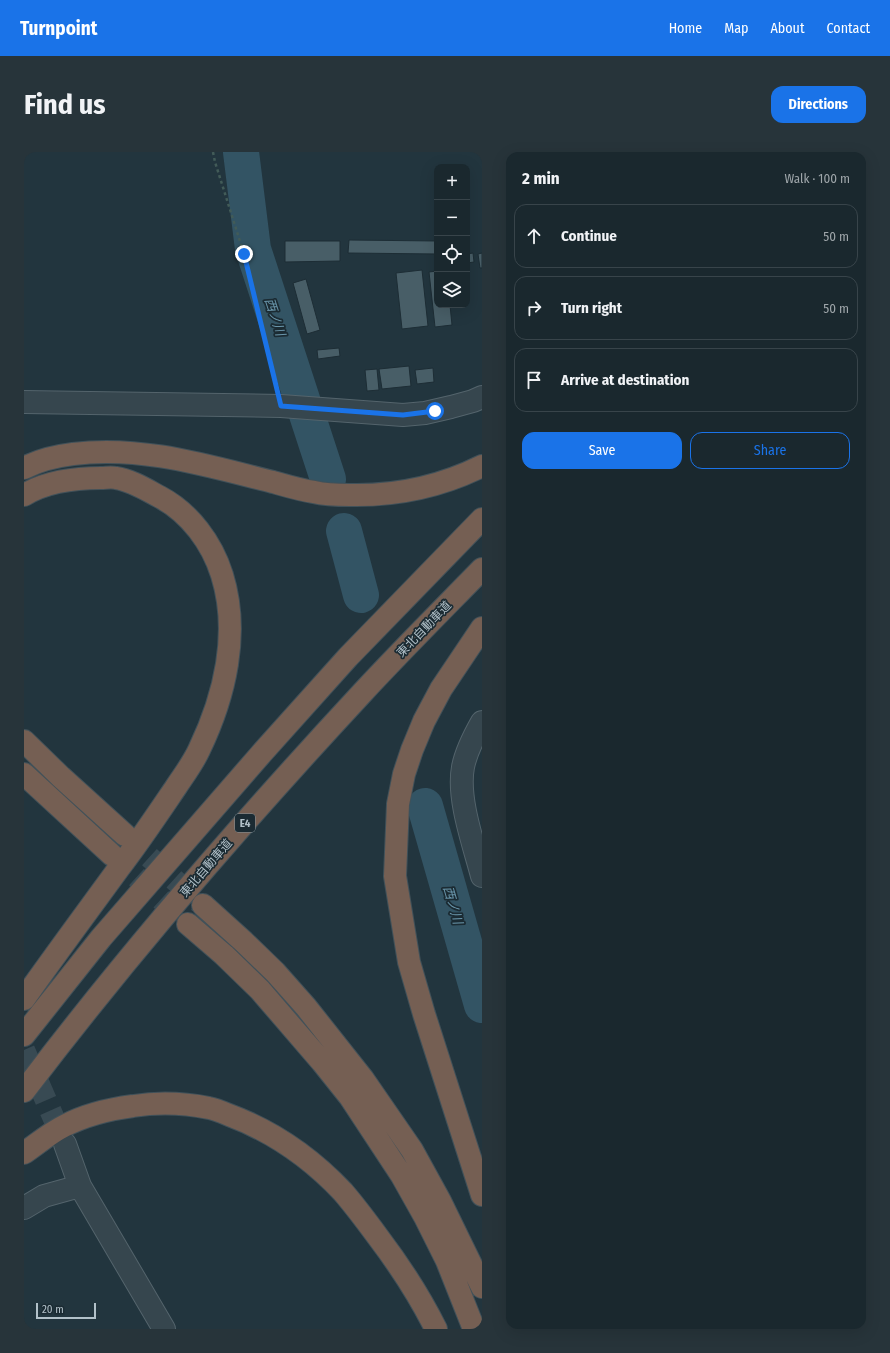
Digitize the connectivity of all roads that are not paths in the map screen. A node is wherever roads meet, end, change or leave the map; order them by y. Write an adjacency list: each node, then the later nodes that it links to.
1 (482, 397): 2 (street)
2 (24, 402)
3 (482, 466): 4 (highway)
4 (24, 468)
5 (24, 495): 17 (highway)
6 (482, 519): 18 (highway)
7 (482, 569): 19 (highway, 東北自動車道 / E4)
8 (482, 628): 23 (highway)
9 (482, 722): 14 (street)
10 (24, 741): 12 (highway)
11 (24, 774): 13 (highway)
12 (125, 835)
13 (112, 855)
14 (482, 876)
15 (203, 905): 25 (highway)
16 (188, 924): 28 (highway)
17 (24, 999)
18 (24, 1035)
19 (24, 1091)
20 (65, 1144): 22 (street)
21 (24, 1153): 27 (highway)
22 (80, 1186): 24 (street); 26 (street)
23 (482, 1196)
24 (24, 1208)
25 (482, 1287)
26 (164, 1329)
27 (436, 1329)
28 (474, 1329)

